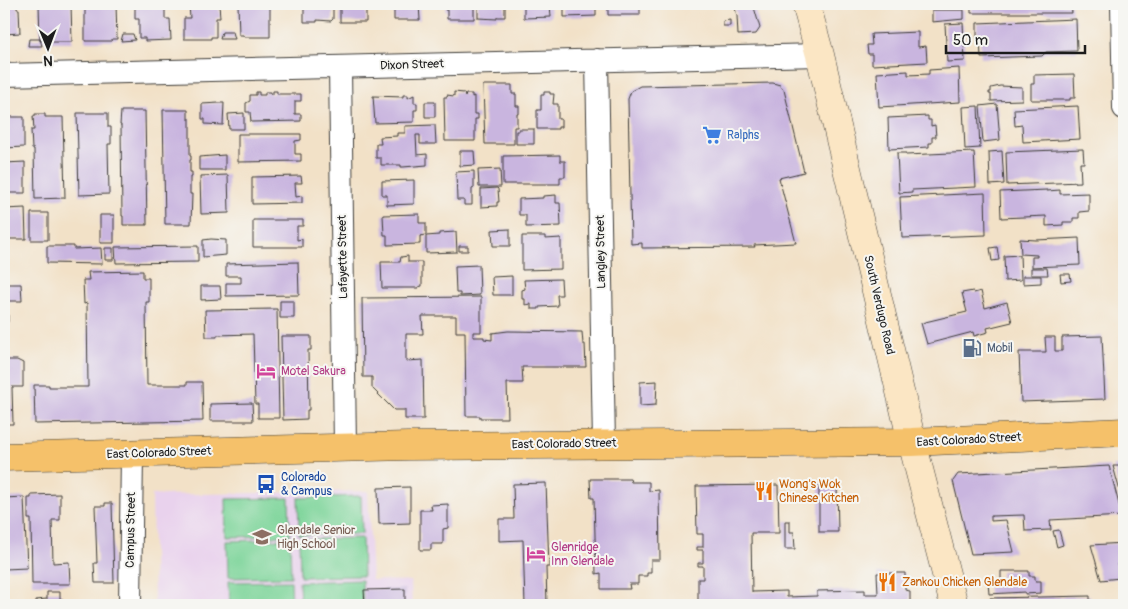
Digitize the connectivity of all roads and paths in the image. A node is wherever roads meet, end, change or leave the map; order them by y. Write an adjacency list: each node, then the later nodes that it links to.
1 (806, 4): 3 (main road, South Verdugo Road)
2 (1122, 4): 7 (street)
3 (820, 55): 4 (street, Dixon Street); 9 (main road, South Verdugo Road)
4 (597, 60): 5 (street, Dixon Street); 10 (street, Langley Street)
5 (340, 67): 6 (street, Dixon Street); 11 (street, Lafayette Street)
6 (4, 75)
7 (1124, 108)
8 (1124, 432): 9 (main road, East Colorado Street)
9 (912, 442): 10 (main road, East Colorado Street); 15 (main road, South Verdugo Road)
10 (604, 444): 11 (main road, East Colorado Street)
11 (345, 447): 12 (main road, East Colorado Street)
12 (132, 454): 13 (main road, East Colorado Street); 14 (street, Campus Street)
13 (4, 457)
14 (130, 605)
15 (954, 605)

